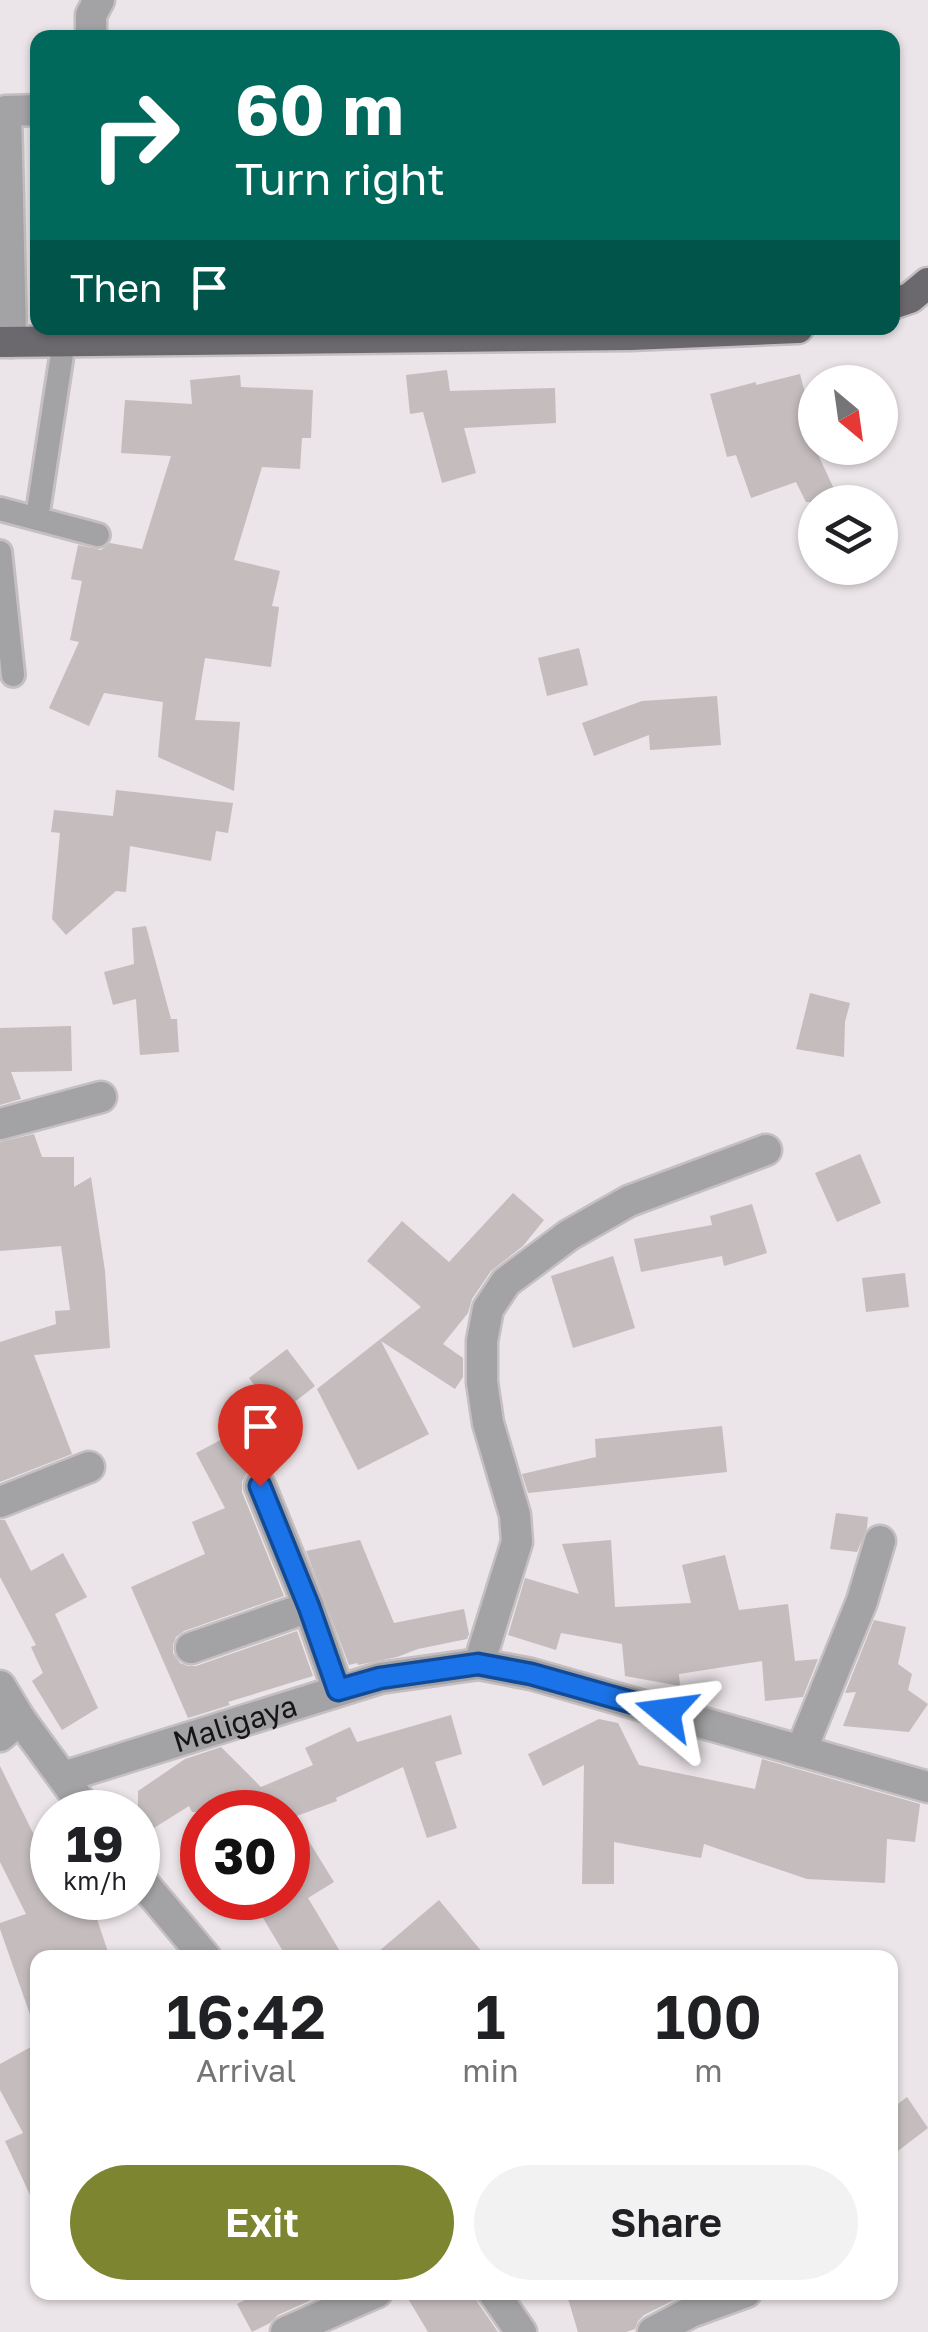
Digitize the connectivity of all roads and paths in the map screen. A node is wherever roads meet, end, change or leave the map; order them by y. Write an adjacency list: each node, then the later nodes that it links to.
1 (99, 0): 2 (street)
2 (91, 30)
3 (30, 110): 7 (street)
4 (928, 282): 5 (main road)
5 (900, 301)
6 (631, 335): 8 (main road)
7 (5, 342): 8 (main road)
8 (64, 342): 10 (lane)
9 (0, 510): 10 (lane)
10 (36, 518): 11 (lane)
11 (98, 535)
12 (0, 552): 13 (lane)
13 (13, 675)
14 (101, 1098): 15 (street)
15 (0, 1124)
16 (766, 1150): 23 (street)
17 (89, 1466): 19 (street)
18 (260, 1486): 21 (street)
19 (0, 1502)
20 (880, 1542): 27 (street)
21 (309, 1607): 22 (street); 25 (street)
22 (191, 1648)
23 (478, 1664): 25 (street, Maligaya); 27 (street, Maligaya)
24 (0, 1686): 26 (street)
25 (338, 1690): 28 (street, Maligaya)
26 (10, 1728): 28 (street)
27 (802, 1751): 29 (street, Maligaya)
28 (63, 1777): 30 (street)
29 (928, 1787)
30 (72, 1790)
31 (160, 1903): 32 (street)
32 (199, 1950)
33 (359, 2300): 36 (street)
34 (499, 2300): 37 (street)
35 (724, 2300): 38 (street)
36 (286, 2332)
37 (521, 2332)
38 (653, 2332)

